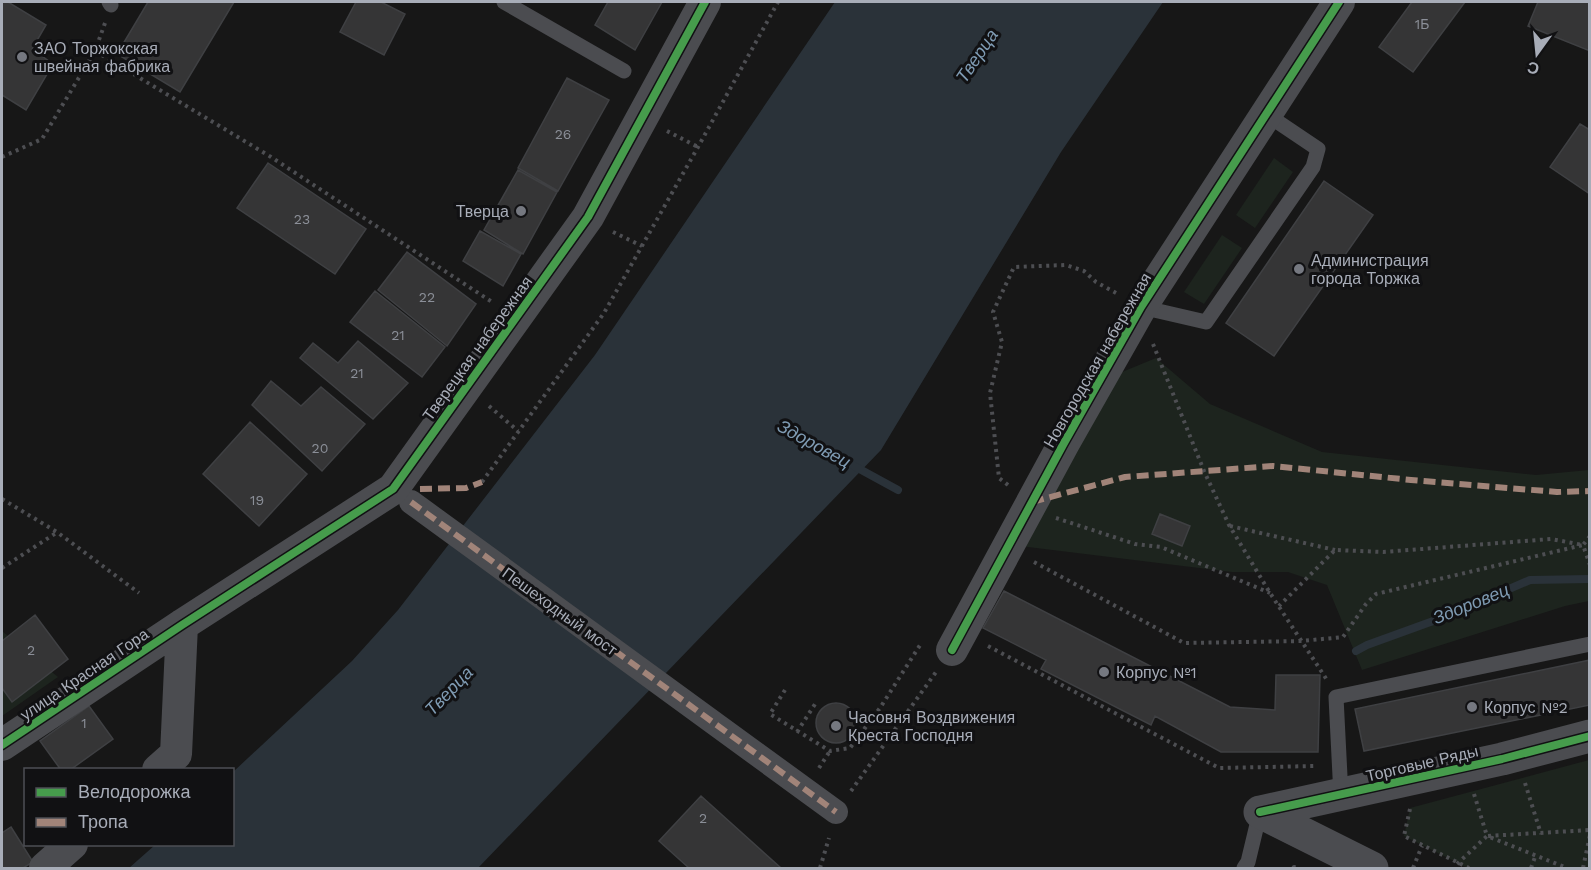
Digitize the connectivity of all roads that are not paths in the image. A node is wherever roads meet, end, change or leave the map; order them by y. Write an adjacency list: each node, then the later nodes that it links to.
1 (504, 2): 4 (lane)
2 (705, 2): 7 (street, Тверецкая набережная)
3 (1339, 2): 5 (street, Новгородская набережная)
4 (624, 71)
5 (1266, 114): 6 (street, Новгородская набережная); 6 (lane)
6 (1141, 307): 9 (street, Новгородская набережная)
7 (402, 495): 8 (street, Тверецкая набережная); 15 (street, Пешеходный мост)
8 (182, 626): 12 (street, улица Красная Гора); 13 (street)
9 (946, 640)
10 (1590, 644): 14 (lane)
11 (1590, 736): 14 (street, Торговые Ряды)
12 (2, 746)
13 (160, 768)
14 (1339, 781): 16 (street, Торговые Ряды)
15 (836, 812)
16 (1260, 812): 19 (lane); 20 (street)
17 (70, 846): 18 (street)
18 (45, 868)
19 (1244, 868)
20 (1372, 868)

